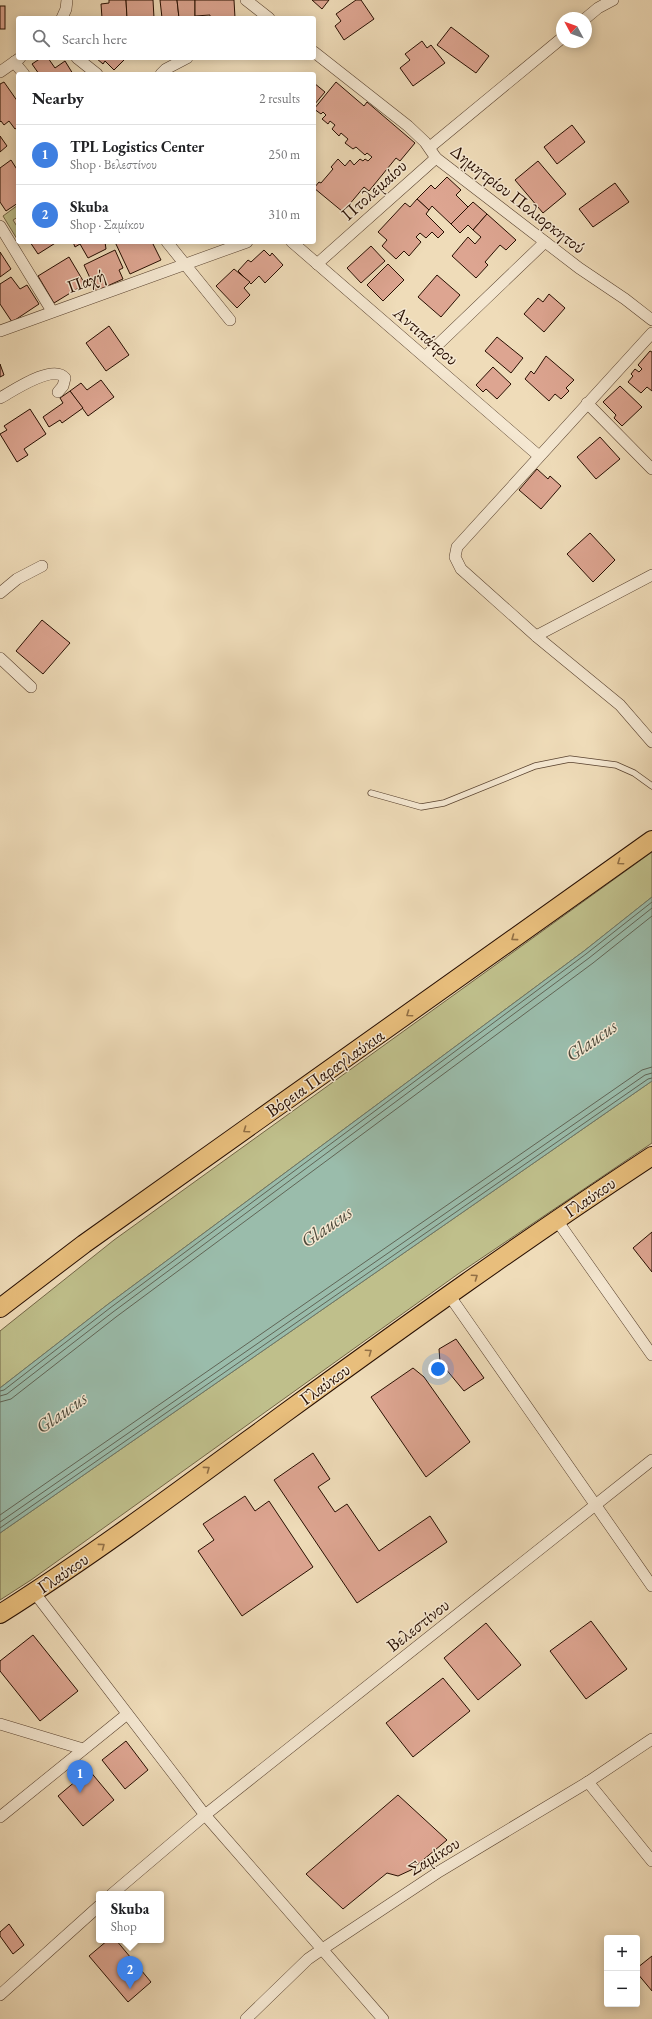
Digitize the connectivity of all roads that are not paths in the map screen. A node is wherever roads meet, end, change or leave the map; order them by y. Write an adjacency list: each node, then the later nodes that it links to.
1 (67, 0): 5 (street)
2 (246, 0): 6 (street)
3 (613, 0): 4 (street)
4 (592, 13)
5 (63, 16)
6 (264, 16)
7 (556, 43): 16 (street)
8 (316, 54): 16 (street, Δημητρίου Πολιορκητού)
9 (17, 60): 12 (street); 13 (street)
10 (80, 60): 14 (street)
11 (182, 60): 15 (street)
12 (0, 72)
13 (23, 72)
14 (94, 72)
15 (163, 72)
16 (430, 148): 17 (street, Δημητρίου Πολιορκητού)
17 (436, 158): 19 (street, Δημητρίου Πολιορκητού); 24 (street, Πτολεμαίου)
18 (0, 226): 25 (street)
19 (545, 242): 27 (street, Δημητρίου Πολιορκητού); 30 (street)
20 (169, 244): 23 (street)
21 (241, 244): 23 (street, Παχή)
22 (294, 244): 24 (street, Αντιπάτρου)
23 (184, 264): 25 (street, Παχή); 26 (street)
24 (317, 264): 30 (street, Αντιπάτρου)
25 (52, 311): 28 (street, Παχή)
26 (230, 320)
27 (652, 320)
28 (0, 331)
29 (652, 333): 33 (street)
30 (425, 357): 34 (street, Αντιπάτρου)
31 (58, 392): 32 (street)
32 (0, 398)
33 (588, 403): 34 (street); 35 (street)
34 (539, 456): 39 (street)
35 (652, 469)
36 (42, 566): 38 (street)
37 (652, 575): 39 (street)
38 (0, 593)
39 (536, 636): 42 (street)
40 (0, 658): 41 (street)
41 (31, 687)
42 (652, 742)
43 (652, 786): 44 (lane)
44 (372, 793)
45 (652, 840): 49 (main road, Βόρεια Παραγλαύκια, one-way to 49)
46 (652, 1156): 47 (main road, Γλαύκου)
47 (556, 1219): 48 (main road, Γλαύκου, one-way to 47); 50 (street)
48 (449, 1295): 52 (street); 54 (main road, Γλαύκου, one-way to 48)
49 (0, 1308)
50 (652, 1355)
51 (652, 1460): 52 (street, Βελεστίνου)
52 (595, 1505): 53 (street); 61 (street, Βελεστίνου)
53 (652, 1586)
54 (34, 1592): 55 (main road, Γλαύκου); 56 (street)
55 (0, 1614)
56 (126, 1715): 59 (street); 61 (street)
57 (0, 1724): 59 (street)
58 (652, 1738): 60 (street, Σαμίκου)
59 (83, 1750): 62 (street)
60 (588, 1782): 63 (street); 66 (street, Σαμίκου)
61 (205, 1816): 64 (street, Βελεστίνου); 66 (street)
62 (0, 1817)
63 (652, 1861)
64 (116, 1891)
65 (96, 1909): 67 (street)
66 (321, 1950): 68 (street, Σαμίκου); 69 (street)
67 (0, 1995)
68 (246, 2019)
69 (384, 2019)

